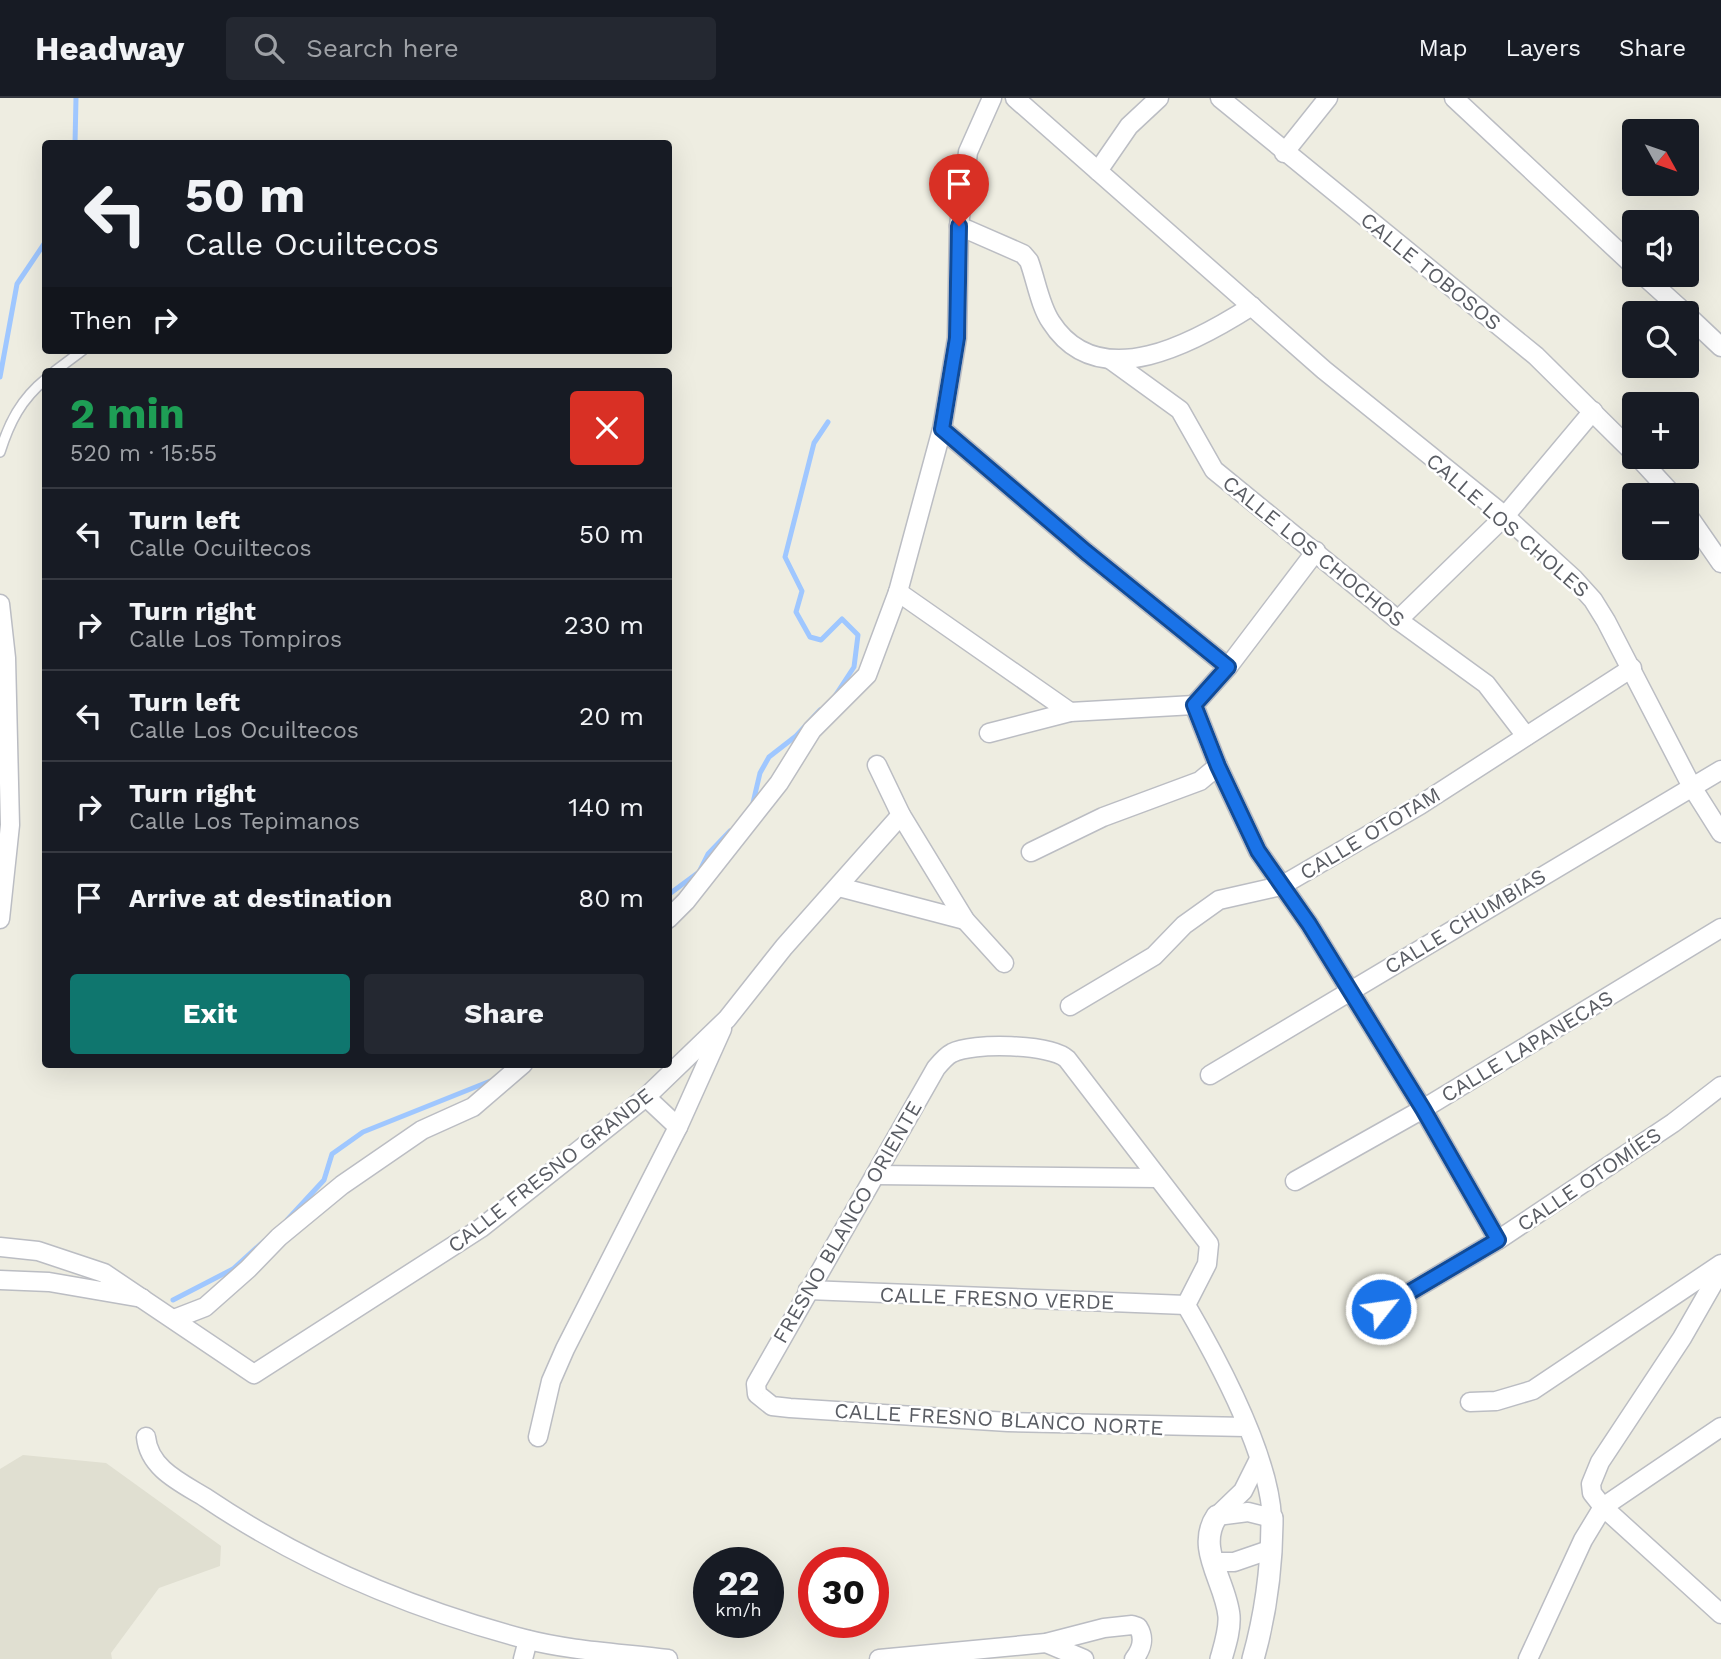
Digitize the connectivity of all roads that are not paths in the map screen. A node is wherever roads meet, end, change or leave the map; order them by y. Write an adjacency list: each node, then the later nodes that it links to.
1 (992, 98): 9 (street)
2 (1015, 98): 8 (street, CALLE LOS CHOLES)
3 (1159, 98): 8 (street)
4 (1220, 98): 7 (street, CALLE TOBOSOS)
5 (1328, 98): 7 (street)
6 (1454, 98): 10 (street)
7 (1284, 153): 20 (street, CALLE TOBOSOS)
8 (1098, 171): 13 (street, CALLE LOS CHOLES)
9 (959, 226): 17 (street); 21 (street)
10 (1622, 255)
11 (1656, 287): 12 (street)
12 (1672, 301)
13 (1252, 306): 17 (street); 26 (street, CALLE LOS CHOLES)
14 (1699, 326): 15 (street)
15 (1721, 347)
16 (78, 354): 18 (lane)
17 (1111, 360): 28 (street, CALLE LOS CHOCHOS)
18 (59, 368)
19 (42, 383): 23 (lane)
20 (1593, 411): 22 (street, CALLE TOBOSOS); 26 (street)
21 (942, 429): 30 (street); 33 (street)
22 (1622, 441)
23 (0, 452)
24 (1649, 469): 25 (street)
25 (1662, 483)
26 (1504, 516): 32 (street); 34 (street, CALLE LOS CHOLES)
27 (1699, 531): 29 (street)
28 (1316, 551): 32 (street, CALLE LOS CHOCHOS); 33 (street)
29 (1721, 563)
30 (898, 592): 36 (street); 48 (street)
31 (0, 604): 49 (street)
32 (1398, 620): 38 (street, CALLE LOS CHOCHOS)
33 (1228, 667): 35 (street)
34 (1632, 668): 38 (street, CALLE OTOTAM); 42 (street, CALLE LOS CHOLES)
35 (1194, 705): 36 (street); 40 (street)
36 (1070, 712): 37 (street)
37 (989, 733)
38 (1527, 736): 46 (street, CALLE OTOTAM)
39 (877, 765): 43 (street)
40 (1218, 766): 45 (street); 46 (street)
41 (1721, 770): 42 (street, CALLE CHUMBIAS)
42 (1692, 787): 44 (street, CALLE LOS CHOLES); 53 (street, CALLE CHUMBIAS)
43 (901, 815): 47 (street, CALLE FRESNO GRANDE); 50 (street)
44 (1721, 833)
45 (1031, 852)
46 (1282, 886): 53 (street); 54 (street, CALLE OTOTAM)
47 (839, 887): 50 (street); 55 (street, CALLE FRESNO GRANDE)
48 (672, 915)
49 (0, 919)
50 (965, 920): 52 (street)
51 (1721, 928): 60 (street, CALLE LAPANECAS)
52 (1004, 963)
53 (1350, 990): 57 (street, CALLE CHUMBIAS); 60 (street)
54 (1070, 1006)
55 (727, 1019): 59 (street, CALLE FRESNO GRANDE); 61 (street, CALLE FRESNO GRANDE)
56 (518, 1068): 74 (street)
57 (1210, 1075)
58 (1721, 1086): 65 (street, CALLE OTOMÍES)
59 (646, 1097): 61 (street); 74 (street, CALLE FRESNO GRANDE)
60 (1423, 1109): 64 (street, CALLE LAPANECAS); 65 (street)
61 (678, 1127): 80 (street, CALLE FRESNO GRANDE)
62 (876, 1175): 63 (street); 63 (street, FRESNO BLANCO ORIENTE); 70 (street, FRESNO BLANCO ORIENTE)
63 (1158, 1178): 72 (street)
64 (1295, 1181)
65 (1498, 1240): 73 (street, CALLE OTOMÍES)
66 (0, 1247): 71 (street)
67 (1721, 1264): 76 (street)
68 (1721, 1270): 82 (street)
69 (0, 1280): 71 (street)
70 (808, 1290): 72 (street, CALLE FRESNO VERDE); 75 (street, FRESNO BLANCO ORIENTE)
71 (145, 1299): 74 (street)
72 (1186, 1305): 77 (street)
73 (1381, 1309)
74 (174, 1319)
75 (757, 1394): 77 (street, CALLE FRESNO BLANCO NORTE)
76 (1470, 1402)
77 (1246, 1427): 81 (street)
78 (1721, 1427): 82 (street)
79 (146, 1437): 88 (street)
80 (538, 1437)
81 (1258, 1461): 83 (street); 84 (street)
82 (1603, 1507): 87 (street); 98 (street)
83 (1217, 1516): 84 (street); 86 (street)
84 (1272, 1518): 85 (street)
85 (1272, 1549): 86 (street); 97 (street)
86 (1213, 1562): 96 (street)
87 (1720, 1612)
88 (528, 1640): 90 (street); 91 (street)
89 (1046, 1643): 93 (street); 94 (street); 95 (street)
90 (523, 1659)
91 (668, 1659)
92 (879, 1659): 93 (street)
93 (884, 1659)
94 (1084, 1659)
95 (1134, 1659)
96 (1221, 1659)
97 (1253, 1659)
98 (1528, 1659)

